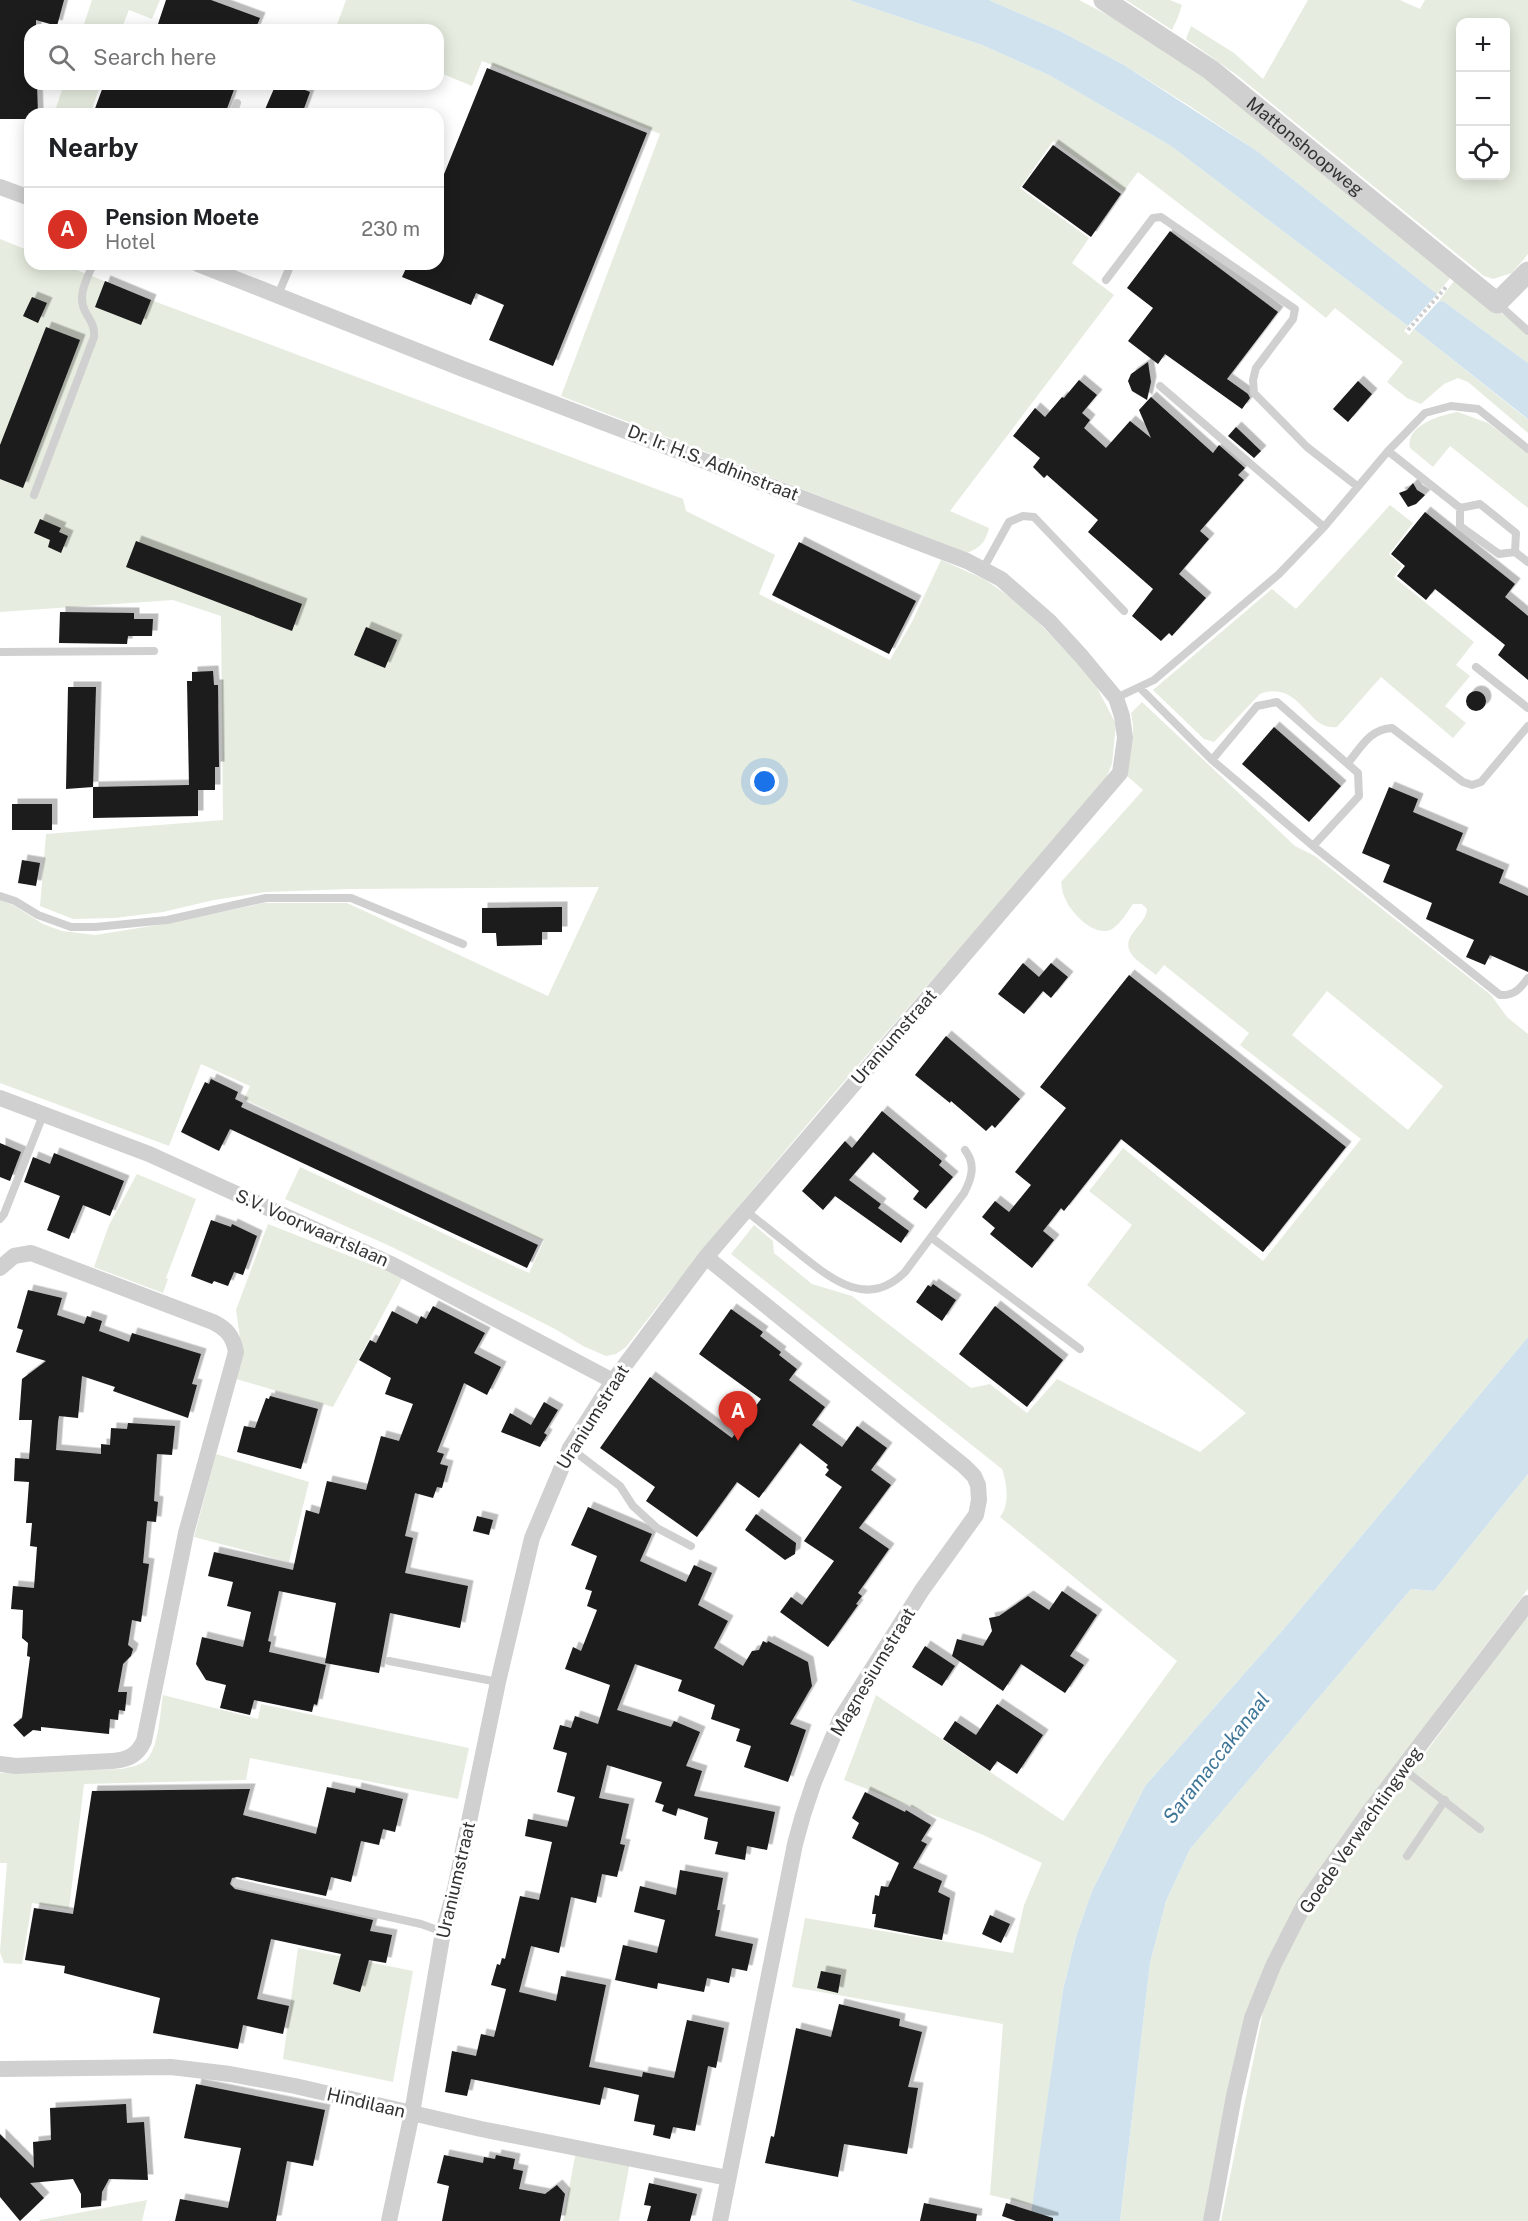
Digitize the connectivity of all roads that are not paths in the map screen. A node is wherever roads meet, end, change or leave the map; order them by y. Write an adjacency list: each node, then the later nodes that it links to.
1 (1104, 0): 12 (street, Mattonshoopweg)
2 (237, 103): 3 (lane)
3 (235, 108)
4 (0, 187): 5 (street)
5 (24, 196)
6 (91, 270): 18 (lane)
7 (213, 270): 11 (street, Dr. Ir. H.S. Adhinstraat)
8 (289, 270): 11 (lane)
9 (1528, 272): 12 (street)
10 (1106, 280): 17 (lane)
11 (278, 296): 23 (street, Dr. Ir. H.S. Adhinstraat)
12 (1497, 303): 13 (lane)
13 (1528, 331)
14 (1160, 386): 20 (lane)
15 (1528, 449): 16 (lane)
16 (1388, 451): 17 (lane); 19 (lane)
17 (1357, 486): 20 (lane)
18 (34, 495)
19 (1460, 508): 21 (lane); 21 (lane)
20 (1324, 526): 28 (lane)
21 (1515, 552): 22 (lane)
22 (1528, 562)
23 (983, 569): 24 (lane); 29 (street, Dr. Ir. H.S. Adhinstraat)
24 (1124, 611)
25 (154, 651): 26 (lane)
26 (0, 652)
27 (1476, 667): 30 (lane)
28 (1140, 688): 29 (lane); 32 (lane)
29 (1116, 698): 34 (street, Dr. Ir. H.S. Adhinstraat)
30 (1528, 708)
31 (1528, 726): 33 (lane)
32 (1212, 760): 33 (lane); 35 (lane)
33 (1348, 763): 35 (lane)
34 (1120, 772): 42 (street, Uraniumstraat)
35 (1313, 846): 38 (lane)
36 (0, 896): 37 (lane)
37 (463, 944)
38 (1528, 978)
39 (0, 1098): 40 (street, S.V. Voorwaartslaan)
40 (43, 1115): 43 (lane); 48 (street, S.V. Voorwaartslaan)
41 (964, 1150): 44 (lane)
42 (746, 1210): 44 (lane); 45 (street, Uraniumstraat)
43 (0, 1219)
44 (932, 1238): 47 (lane)
45 (706, 1257): 48 (street, Uraniumstraat); 63 (street, Magnesiumstraat)
46 (0, 1268): 54 (street)
47 (1080, 1349)
48 (613, 1381): 49 (street, Uraniumstraat)
49 (570, 1448): 50 (lane); 53 (street, Uraniumstraat)
50 (691, 1546)
51 (1528, 1604): 55 (street, Goede Verwachtingweg)
52 (388, 1661): 53 (lane)
53 (498, 1682): 60 (street, Uraniumstraat)
54 (0, 1764)
55 (1402, 1769): 56 (lane); 66 (street, Goede Verwachtingweg)
56 (1445, 1800): 57 (lane); 58 (lane)
57 (1480, 1829)
58 (1407, 1856)
59 (236, 1883): 60 (lane)
60 (443, 1932): 62 (street, Uraniumstraat)
61 (0, 2069): 62 (street, Hindilaan)
62 (411, 2113): 63 (street, Hindilaan); 64 (street, Uraniumstraat)
63 (728, 2178): 65 (street, Magnesiumstraat)
64 (389, 2221)
65 (720, 2221)
66 (1211, 2221)

